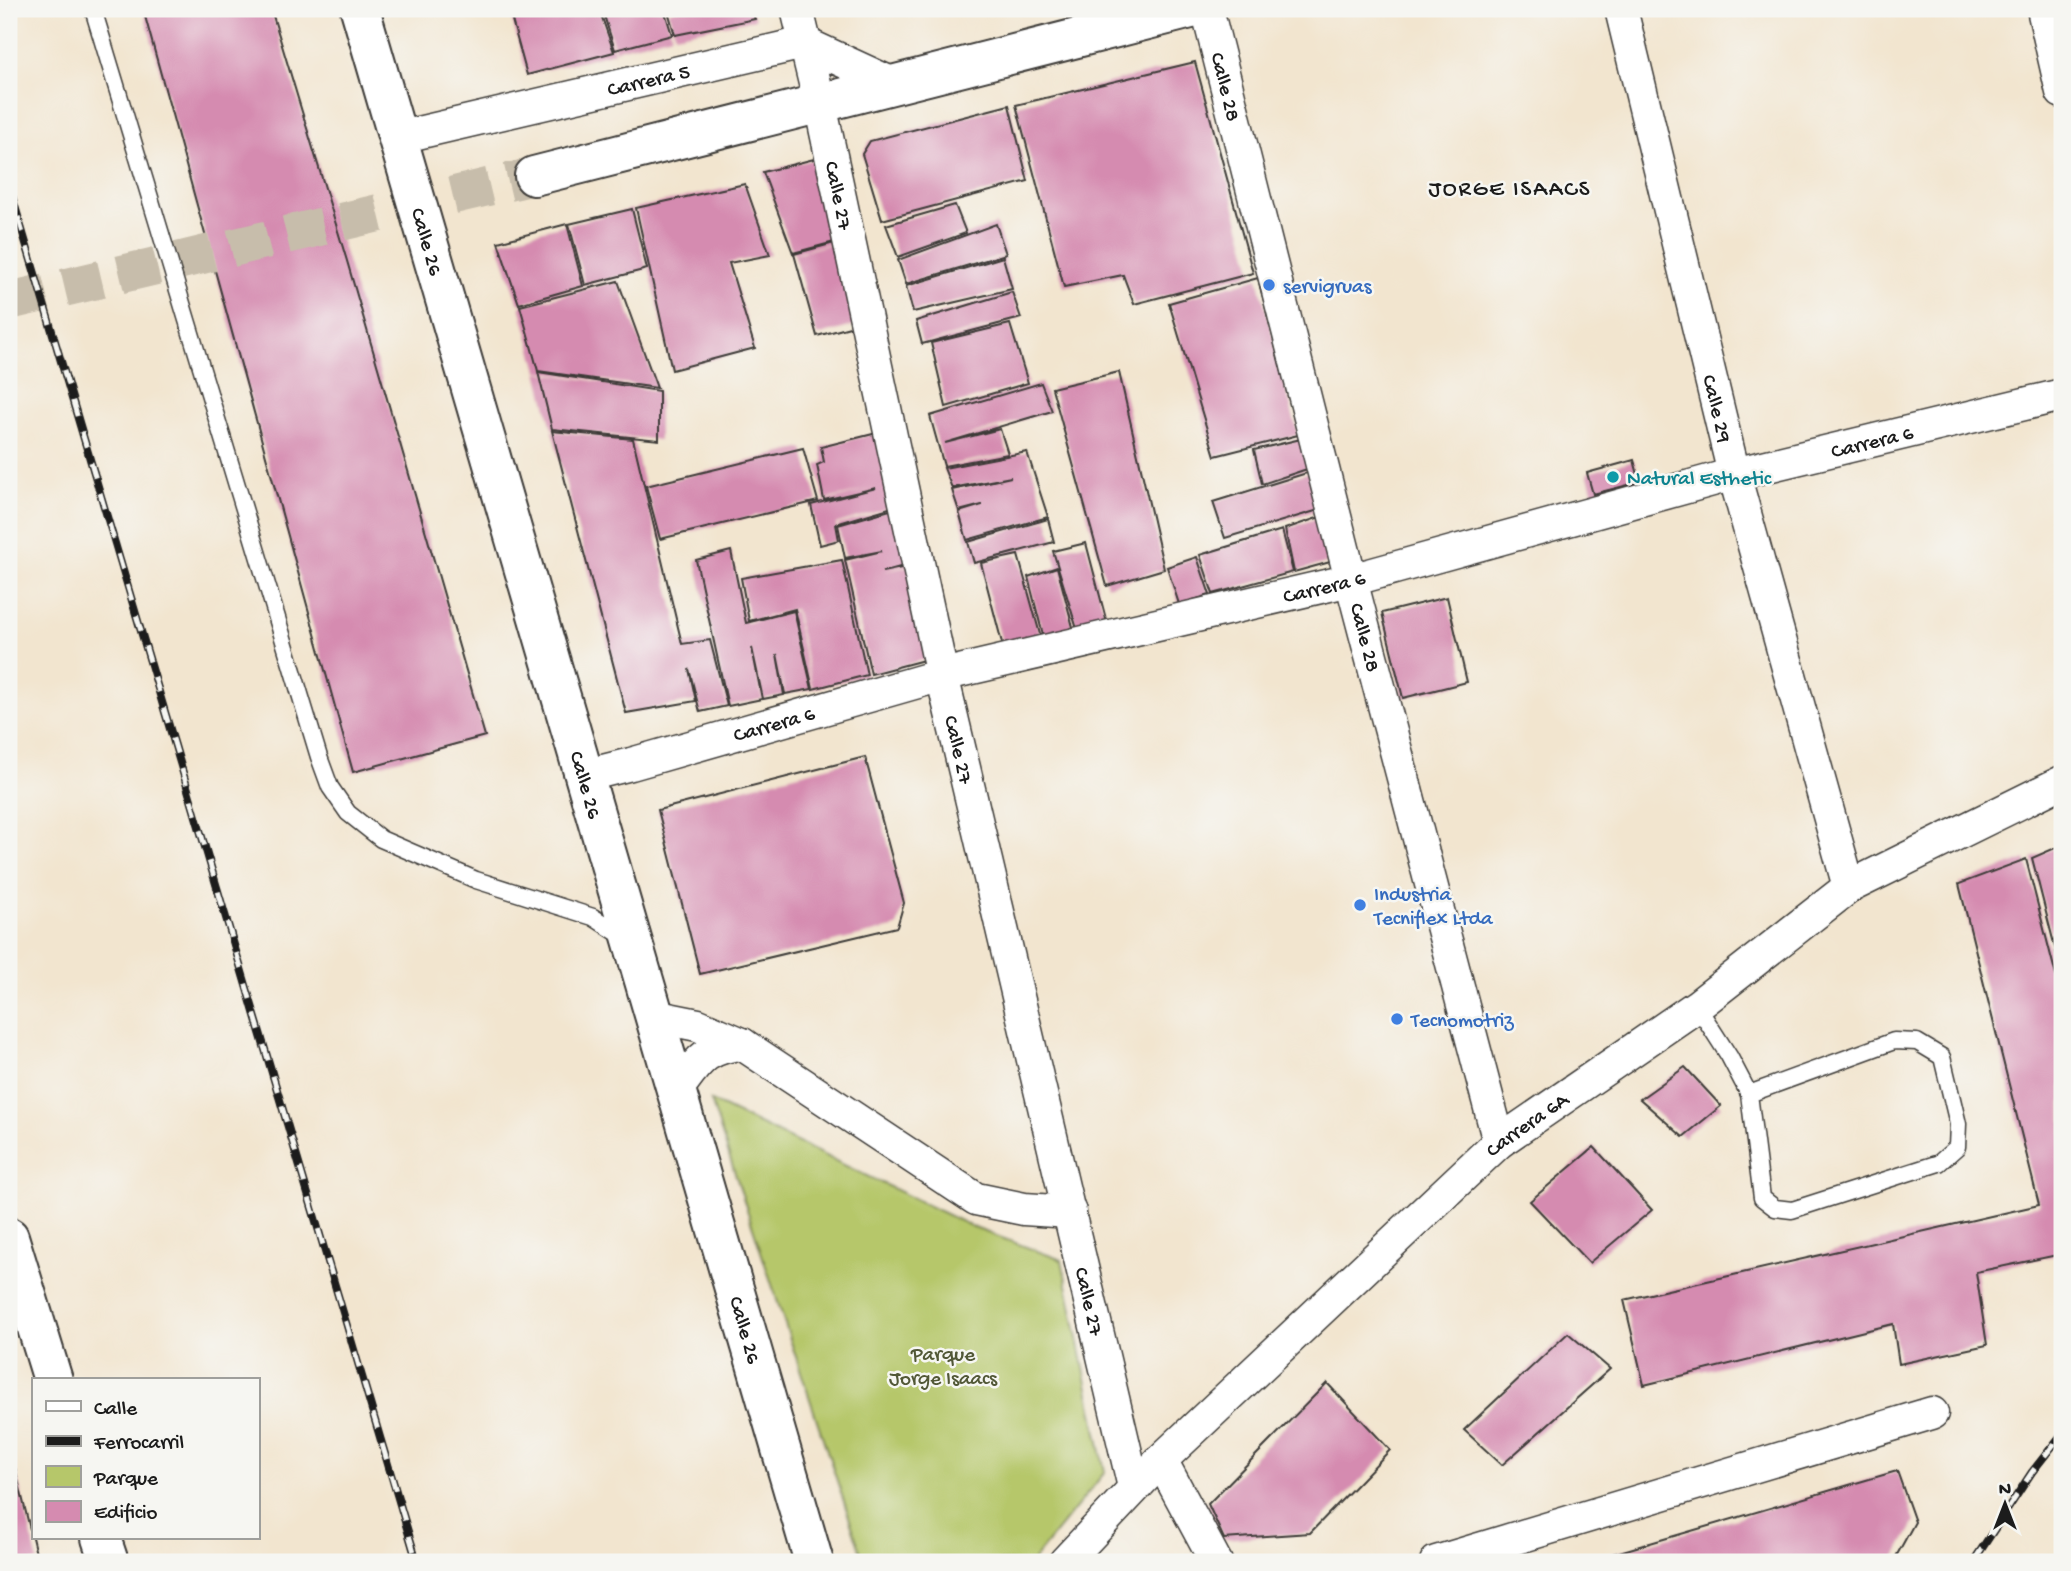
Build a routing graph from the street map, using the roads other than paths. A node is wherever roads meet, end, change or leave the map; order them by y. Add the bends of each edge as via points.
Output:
1 (93, 9) edge
2 (361, 9) edge
3 (797, 9) edge
4 (1191, 9) edge
5 (1207, 9) edge
6 (1621, 9) edge
7 (2043, 9) edge
8 (804, 43) junction
9 (895, 85) junction
10 (2062, 92) edge
11 (820, 104) junction
12 (396, 138) junction
13 (534, 176) tunnel mouth
14 (2062, 395) edge
15 (1734, 474) junction
16 (1351, 580) junction
17 (942, 675) junction
18 (583, 776) junction
19 (2062, 782) edge
20 (1849, 887) junction
21 (632, 942) junction
22 (1697, 1006) junction
23 (653, 1016) junction
24 (741, 1044) junction
25 (676, 1092) junction
26 (1749, 1094) junction
27 (1499, 1142) junction
28 (1070, 1212) junction
29 (9, 1237) edge
30 (52, 1378) edge
31 (1931, 1413) dead end
32 (1161, 1460) junction
33 (1134, 1487) junction
34 (102, 1540) edge
35 (109, 1562) edge
36 (814, 1562) edge
37 (1065, 1562) edge
38 (1216, 1562) edge
39 (1436, 1562) edge

1 - 21 lane via 330,787 348,813 381,839 475,880 593,917
2 - 12 main road, Calle 26
3 - 8 street, Calle 27
4 - 9 main road
5 - 16 street, Calle 28
6 - 15 street, Calle 29
7 - 10 street
8 - 9 street
8 - 11 street, Calle 27
8 - 12 street, Carrera 5
9 - 11 main road
11 - 13 main road
11 - 17 street, Calle 27
12 - 18 main road, Calle 26
14 - 15 street, Carrera 6
15 - 16 street, Carrera 6
15 - 20 street, Calle 29
16 - 17 street, Carrera 6
16 - 27 street, Calle 28
17 - 18 street, Carrera 6
17 - 28 street, Calle 27
18 - 21 main road, Calle 26
19 - 20 street, Carrera 6A
20 - 22 street, Carrera 6A
21 - 23 main road, Calle 26
22 - 26 lane
22 - 27 street, Carrera 6A
23 - 24 street via 698,1025
23 - 25 main road, Calle 26
24 - 25 street via 707,1052
24 - 28 street via 976,1199
25 - 36 main road, Calle 26
26 - 26 lane via 1894,1041 1917,1042 1942,1057 1958,1124 1957,1147 1939,1163 1792,1210 1775,1208 1762,1198
27 - 32 street, Carrera 6A
28 - 33 street, Calle 27
29 - 30 main road
31 - 39 street
32 - 33 street, Carrera 6A
32 - 38 street
33 - 37 street, Carrera 6A
34 - 35 main road

